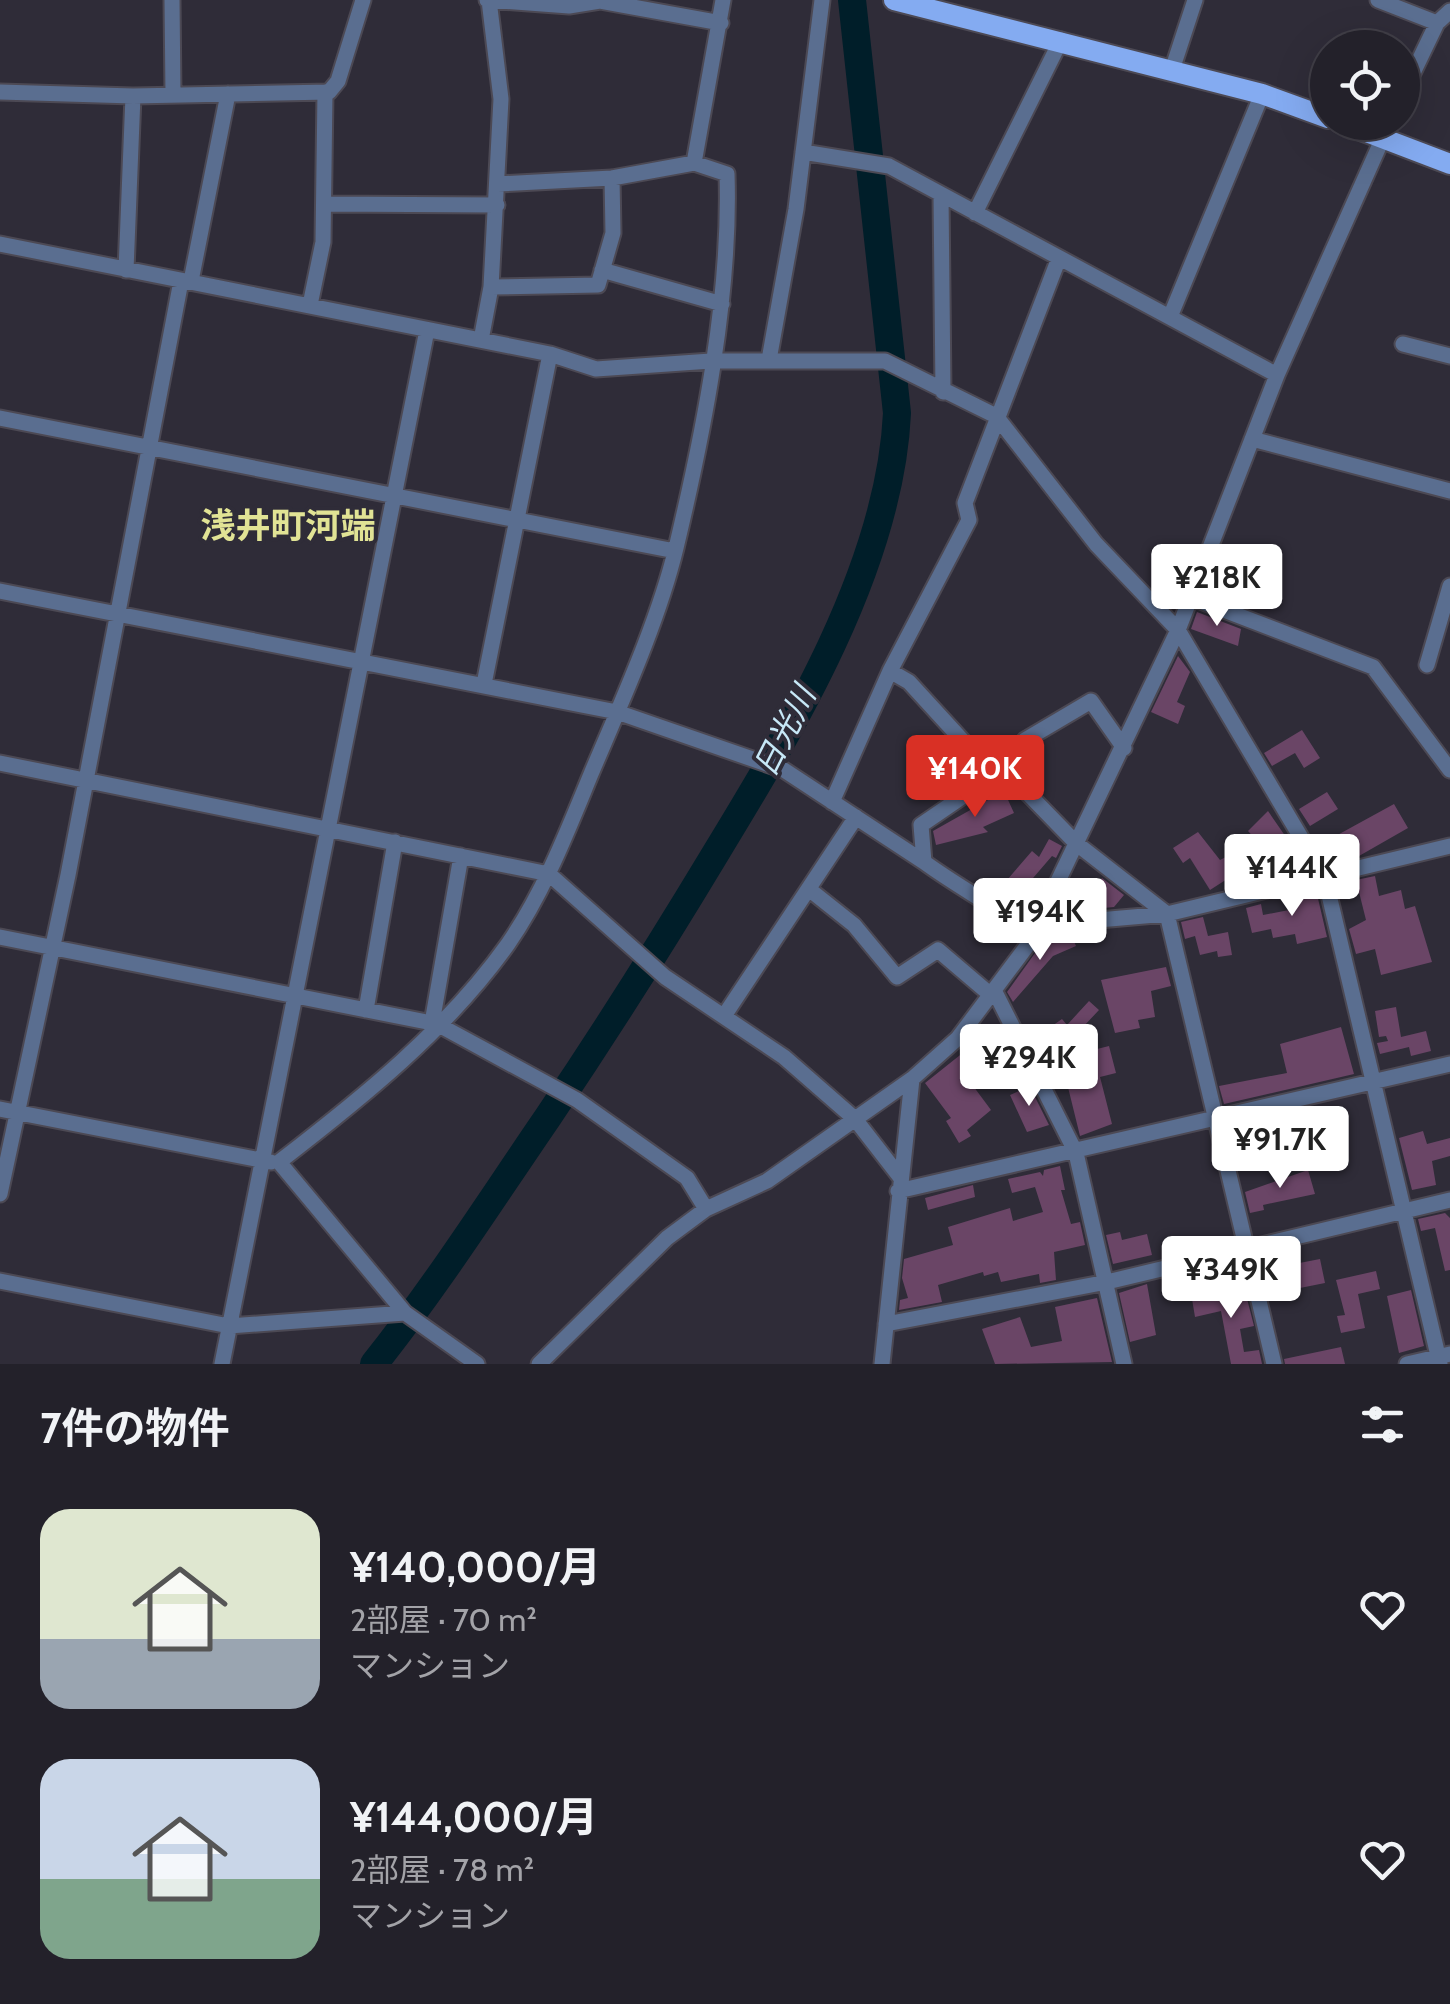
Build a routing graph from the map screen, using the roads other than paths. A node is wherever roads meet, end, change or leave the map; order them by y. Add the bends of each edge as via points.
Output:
1 (172, 0) edge
2 (363, 0) edge
3 (489, 0) edge
4 (723, 0) edge
5 (822, 0) edge
6 (894, 0) edge
7 (1196, 0) edge
8 (1378, 0) edge
9 (1444, 17) edge
10 (721, 22) junction
11 (1061, 40) junction
12 (1420, 62) edge
13 (1172, 70) junction
14 (0, 92) edge
15 (325, 92) junction
16 (173, 94) junction
17 (228, 94) junction
18 (1262, 94) junction
19 (133, 96) junction
20 (1310, 111) edge
21 (1382, 140) edge
22 (1405, 140) edge
23 (803, 152) junction
24 (694, 163) junction
25 (1450, 164) edge
26 (612, 178) junction
27 (498, 184) junction
28 (940, 194) junction
29 (324, 204) junction
30 (497, 205) junction
31 (976, 213) junction
32 (0, 244) edge
33 (1060, 258) junction
34 (126, 270) junction
35 (602, 270) junction
36 (186, 281) junction
37 (491, 287) junction
38 (722, 304) junction
39 (310, 305) junction
40 (1170, 316) junction
41 (426, 330) junction
42 (481, 340) junction
43 (1403, 344) dead end
44 (550, 354) junction
45 (1450, 356) edge
46 (769, 360) junction
47 (711, 361) junction
48 (1277, 375) junction
49 (943, 392) junction
50 (996, 416) junction
51 (0, 418) edge
52 (1252, 438) junction
53 (148, 447) junction
54 (1450, 491) edge
55 (394, 496) junction
56 (519, 520) junction
57 (676, 551) junction
58 (1450, 586) edge
59 (0, 591) edge
60 (1190, 597) junction
61 (115, 613) junction
62 (1445, 623) edge
63 (1178, 630) junction
64 (361, 662) junction
65 (1427, 665) dead end
66 (890, 671) junction
67 (484, 684) junction
68 (617, 712) junction
69 (1124, 748) junction
70 (0, 763) edge
71 (1450, 770) edge
72 (998, 771) junction
73 (83, 780) junction
74 (832, 802) junction
75 (856, 817) junction
76 (328, 828) junction
77 (395, 842) junction
78 (1077, 844) junction
79 (1450, 846) edge
80 (461, 856) junction
81 (924, 862) junction
82 (549, 874) junction
83 (1326, 878) junction
84 (810, 890) junction
85 (1168, 914) junction
86 (1031, 934) junction
87 (0, 937) edge
88 (52, 948) junction
89 (296, 992) junction
90 (994, 994) junction
91 (366, 1010) junction
92 (724, 1016) junction
93 (434, 1023) junction
94 (1450, 1064) edge
95 (912, 1078) junction
96 (1372, 1082) junction
97 (8, 1111) edge
98 (855, 1119) junction
99 (1217, 1120) junction
100 (1076, 1153) junction
101 (271, 1162) junction
102 (899, 1184) junction
103 (0, 1194) edge
104 (1450, 1200) edge
105 (706, 1210) junction
106 (1404, 1212) junction
107 (1246, 1248) junction
108 (0, 1281) edge
109 (1107, 1282) junction
110 (410, 1317) junction
111 (886, 1324) junction
112 (229, 1326) junction
113 (1443, 1358) edge
114 (222, 1364) edge
115 (477, 1364) edge
116 (539, 1364) edge
117 (882, 1364) edge
118 (1124, 1364) edge
119 (1274, 1364) edge
120 (1407, 1364) edge

1 - 16 street
2 - 15 street via 338,81
3 - 10 street via 569,6 600,1
3 - 27 street via 501,100
4 - 10 street
5 - 23 street
6 - 11 main road
7 - 13 street
8 - 9 street
9 - 12 street
10 - 24 street
11 - 13 main road
11 - 31 street
13 - 18 main road
14 - 19 street
15 - 17 street
15 - 29 street
16 - 17 street
16 - 19 street
17 - 36 street
18 - 20 main road
18 - 40 street
19 - 34 street
21 - 48 street
22 - 25 main road
23 - 28 street via 889,166
23 - 46 street
24 - 26 street
24 - 38 street via 727,174
26 - 27 street
26 - 35 street via 614,219
27 - 30 street
28 - 31 street
28 - 49 street
29 - 30 street
29 - 39 street
30 - 37 street
31 - 33 street
32 - 34 street
33 - 40 street
33 - 50 street
34 - 36 street
35 - 37 street via 598,285
35 - 38 street
36 - 39 street
36 - 53 street
37 - 42 street
38 - 47 street
39 - 41 street
40 - 48 street
41 - 42 street
41 - 55 street
42 - 44 street
43 - 45 street
44 - 47 street via 596,369
44 - 56 street
46 - 47 street
46 - 49 street via 884,361
47 - 57 street
48 - 52 street
49 - 50 street
50 - 63 street via 1096,544
50 - 66 street via 965,504 969,520
51 - 53 street
52 - 54 street
52 - 60 street
53 - 55 street
53 - 61 street
55 - 56 street
55 - 64 street
56 - 57 street
56 - 67 street
57 - 68 street
58 - 62 street
59 - 61 street
60 - 63 street
60 - 71 street via 1373,667
61 - 64 street
61 - 73 street
62 - 65 street
63 - 69 street
63 - 83 street
64 - 67 street
64 - 76 street
66 - 72 street
66 - 74 street
67 - 68 street
68 - 74 street via 784,770
68 - 82 street
69 - 72 street via 1091,702 1025,740
69 - 78 street
70 - 73 street
72 - 78 street
72 - 81 street via 921,825
73 - 76 street
73 - 88 street
74 - 75 street
75 - 81 street
75 - 84 street
76 - 77 street
76 - 89 street
77 - 80 street
77 - 91 street
78 - 85 street
78 - 86 street
79 - 83 street
80 - 82 street
80 - 93 street
81 - 86 street
82 - 92 street via 665,976
82 - 93 street via 507,944
83 - 85 street
83 - 96 street
84 - 90 street via 854,926 897,976 938,950
84 - 92 street
85 - 86 street via 1064,923
85 - 99 street
86 - 90 street
87 - 88 street
88 - 89 street
88 - 97 street
89 - 91 street
89 - 101 street
90 - 95 street
90 - 100 street
91 - 93 street
92 - 98 street
93 - 101 street via 383,1081
93 - 105 street via 577,1100 687,1178
94 - 96 street
95 - 98 street
95 - 102 street
96 - 99 street
96 - 106 street
97 - 101 street
97 - 103 street
98 - 102 street
98 - 105 street via 767,1181
99 - 100 street
99 - 107 street
100 - 102 street
100 - 109 street
101 - 110 street
101 - 112 street
102 - 111 street
104 - 106 street
105 - 116 street via 667,1238
106 - 107 street
106 - 113 street
107 - 109 street
107 - 119 street
108 - 112 street
109 - 111 street
109 - 118 street
110 - 112 street
110 - 115 street
111 - 117 street
112 - 114 street
113 - 120 street

